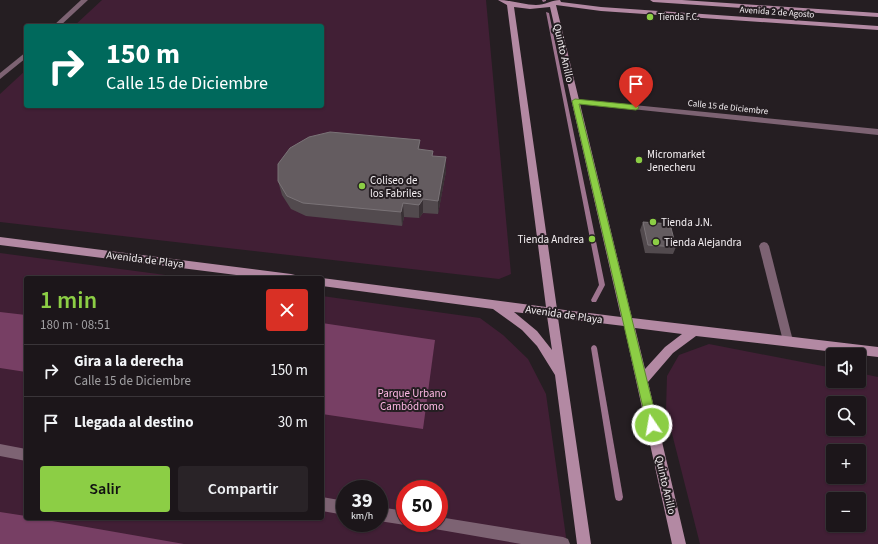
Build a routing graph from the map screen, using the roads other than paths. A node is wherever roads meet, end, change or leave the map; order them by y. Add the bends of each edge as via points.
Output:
1 (84, 0) edge
2 (501, 0) edge
3 (653, 0) edge
4 (556, 3) edge
5 (510, 4) junction
6 (878, 15) edge
7 (58, 24) edge
8 (878, 28) edge
9 (24, 56) edge
10 (0, 77) edge
11 (575, 101) junction
12 (878, 132) edge
13 (0, 240) edge
14 (764, 246) dead end
15 (275, 276) edge
16 (324, 282) edge
17 (487, 303) junction
18 (553, 312) junction
19 (627, 322) junction
20 (694, 331) junction
21 (788, 340) junction
22 (878, 352) edge
23 (562, 377) junction
24 (642, 380) junction
25 (0, 450) edge
26 (24, 454) edge
27 (324, 504) edge
28 (336, 506) edge
29 (448, 525) edge
30 (563, 544) edge
31 (584, 544) edge
32 (679, 544) edge

1 - 7 street
2 - 5 main road, Avenida 2 de Agosto
3 - 6 main road, Avenida 2 de Agosto
4 - 5 main road, Avenida 2 de Agosto via 538,8
4 - 8 main road, Avenida 2 de Agosto via 601,9
4 - 11 main road, Quinto Anillo
5 - 18 main road
9 - 10 street
11 - 12 street, Calle 15 de Diciembre
11 - 19 main road, Quinto Anillo
13 - 15 main road, Avenida de Playa
14 - 21 street
16 - 17 main road, Avenida de Playa
17 - 18 main road, Avenida de Playa
17 - 23 main road via 510,313 530,330 542,344
18 - 19 main road, Avenida de Playa
18 - 23 main road
19 - 20 main road, Avenida de Playa
19 - 24 main road, Quinto Anillo
20 - 21 main road, Avenida de Playa
20 - 24 main road via 669,350
21 - 22 main road, Avenida de Playa
23 - 31 main road
24 - 32 main road, Quinto Anillo
25 - 26 street
27 - 28 street
29 - 30 street

